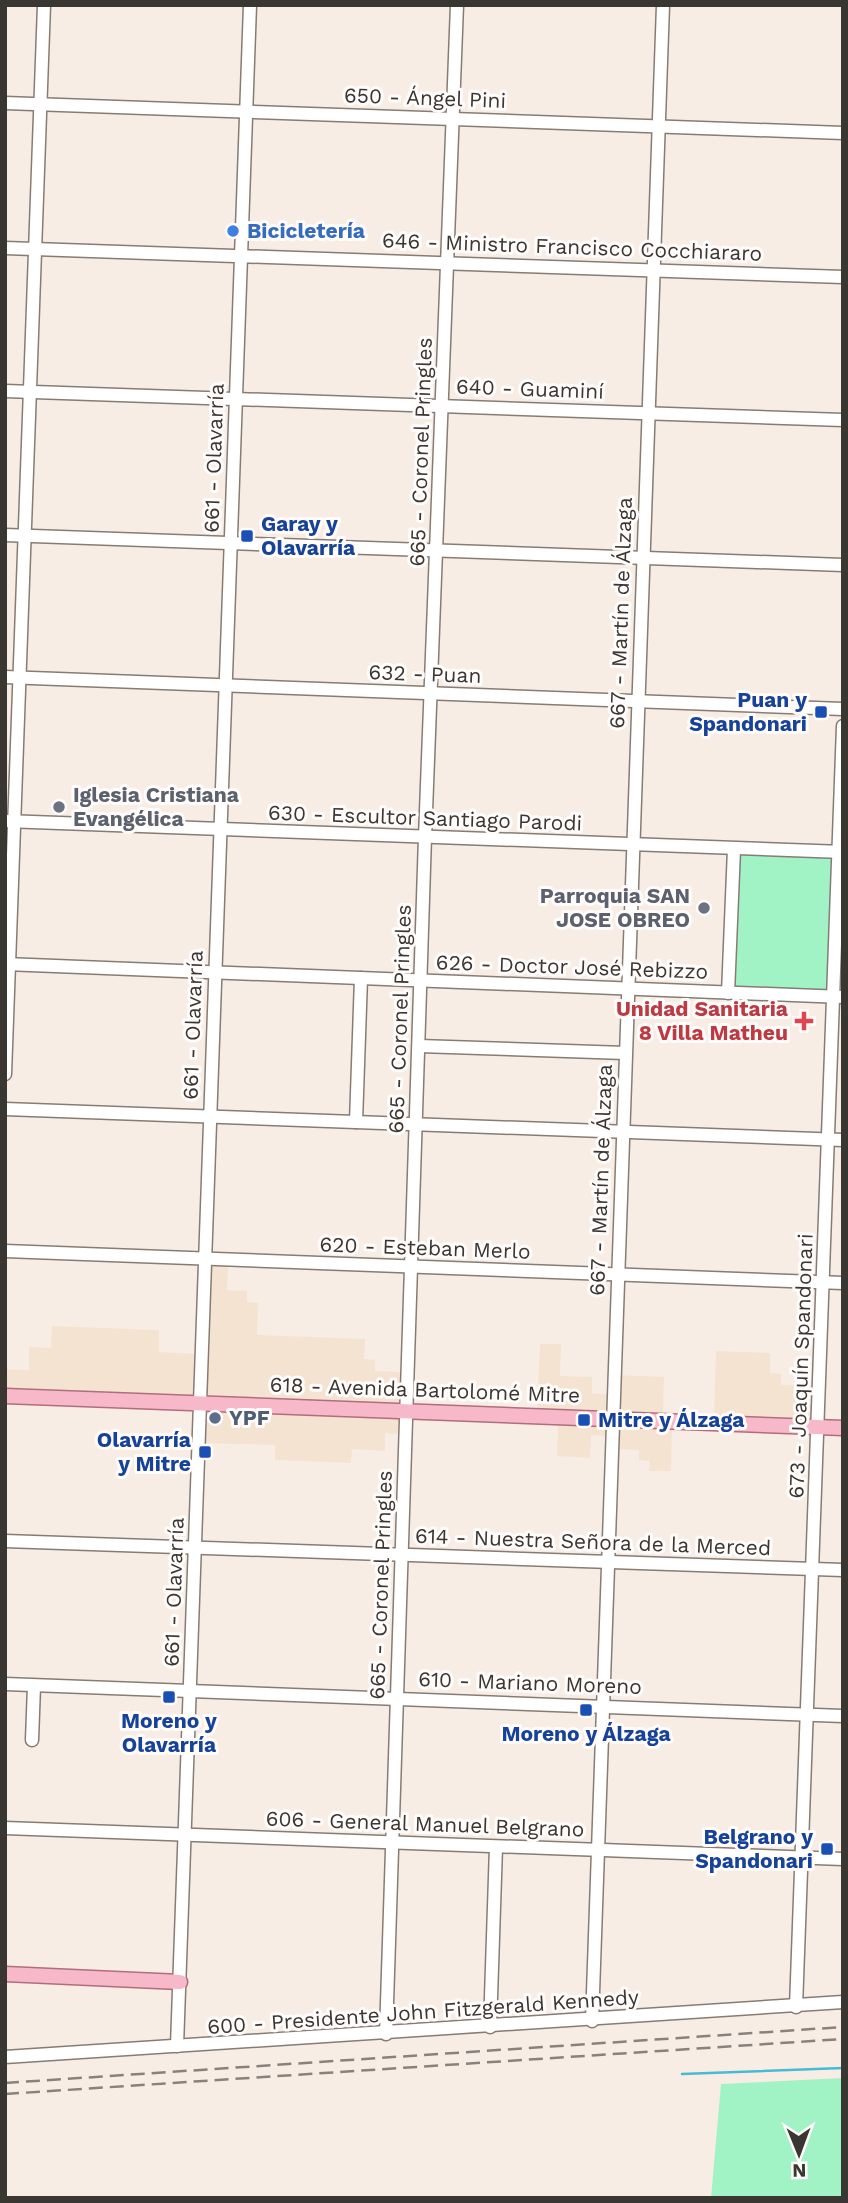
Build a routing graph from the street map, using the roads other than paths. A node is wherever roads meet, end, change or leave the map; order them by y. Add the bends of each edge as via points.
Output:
1 (44, 5) edge
2 (250, 5) edge
3 (457, 5) edge
4 (663, 5) edge
5 (5, 103) edge
6 (41, 104) junction
7 (247, 112) junction
8 (453, 118) junction
9 (658, 126) junction
10 (843, 133) edge
11 (5, 248) edge
12 (36, 248) junction
13 (241, 255) junction
14 (447, 261) junction
15 (653, 270) junction
16 (843, 277) edge
17 (5, 391) edge
18 (30, 392) junction
19 (236, 397) junction
20 (441, 405) junction
21 (648, 412) junction
22 (843, 420) edge
23 (5, 535) edge
24 (26, 536) junction
25 (229, 541) junction
26 (436, 549) junction
27 (642, 558) junction
28 (843, 565) edge
29 (5, 677) edge
30 (20, 678) junction
31 (224, 686) junction
32 (431, 694) junction
33 (638, 701) junction
34 (843, 709) edge
35 (843, 726) edge
36 (10, 822) edge
37 (220, 830) junction
38 (425, 837) junction
39 (632, 845) junction
40 (734, 849) junction
41 (841, 852) edge
42 (7, 964) edge
43 (214, 970) junction
44 (361, 978) junction
45 (420, 980) junction
46 (626, 988) junction
47 (728, 993) junction
48 (838, 997) edge
49 (419, 1045) junction
50 (625, 1053) junction
51 (5, 1074) edge
52 (5, 1109) edge
53 (209, 1117) junction
54 (356, 1122) junction
55 (416, 1125) junction
56 (622, 1132) junction
57 (829, 1140) junction
58 (843, 1140) edge
59 (5, 1251) edge
60 (204, 1258) junction
61 (412, 1266) junction
62 (617, 1274) junction
63 (823, 1283) junction
64 (843, 1283) edge
65 (5, 1396) edge
66 (199, 1402) junction
67 (406, 1410) junction
68 (612, 1417) junction
69 (817, 1427) junction
70 (843, 1428) edge
71 (5, 1541) edge
72 (194, 1547) junction
73 (402, 1555) junction
74 (607, 1563) junction
75 (812, 1569) junction
76 (843, 1570) edge
77 (5, 1684) edge
78 (34, 1686) junction
79 (190, 1691) junction
80 (397, 1697) junction
81 (602, 1705) junction
82 (808, 1714) junction
83 (843, 1716) edge
84 (32, 1740) dead end
85 (5, 1828) edge
86 (187, 1834) junction
87 (392, 1843) junction
88 (496, 1847) junction
89 (597, 1850) junction
90 (802, 1858) junction
91 (843, 1859) edge
92 (5, 1974) edge
93 (180, 1982) junction
94 (843, 2002) edge
95 (796, 2007) junction
96 (592, 2021) junction
97 (489, 2027) junction
98 (386, 2034) junction
99 (177, 2046) junction
100 (5, 2057) edge

1 - 6 street
2 - 7 street, 661 - Olavarría
3 - 8 street, 665 - Coronel Pringles
4 - 9 street, 667 - Martín de Álzaga
5 - 6 street, 650 - Ángel Pini
6 - 7 street, 650 - Ángel Pini
6 - 12 street
7 - 8 street, 650 - Ángel Pini
7 - 13 street, 661 - Olavarría
8 - 9 street, 650 - Ángel Pini
8 - 14 street, 665 - Coronel Pringles
9 - 10 street, 650 - Ángel Pini
9 - 15 street, 667 - Martín de Álzaga
11 - 12 street, 646 - Ministro Francisco Cocchiararo
12 - 13 street, 646 - Ministro Francisco Cocchiararo
12 - 18 street
13 - 14 street, 646 - Ministro Francisco Cocchiararo
13 - 19 street, 661 - Olavarría
14 - 15 street, 646 - Ministro Francisco Cocchiararo
14 - 20 street, 665 - Coronel Pringles
15 - 16 street, 646 - Ministro Francisco Cocchiararo
15 - 21 street, 667 - Martín de Álzaga
17 - 18 street, 640 - Guaminí
18 - 19 street, 640 - Guaminí
18 - 24 street
19 - 20 street, 640 - Guaminí
19 - 25 street, 661 - Olavarría
20 - 21 street, 640 - Guaminí
20 - 26 street, 665 - Coronel Pringles
21 - 22 street, 640 - Guaminí
21 - 27 street, 667 - Martín de Álzaga
23 - 24 street
24 - 25 street
24 - 30 street
25 - 26 street
25 - 31 street, 661 - Olavarría
26 - 27 street
26 - 32 street, 665 - Coronel Pringles
27 - 28 street
27 - 33 street, 667 - Martín de Álzaga
29 - 30 street, 632 - Puan
30 - 31 street, 632 - Puan
30 - 36 street
31 - 32 street, 632 - Puan
31 - 37 street, 661 - Olavarría
32 - 33 street, 632 - Puan
32 - 38 street, 665 - Coronel Pringles
33 - 34 street, 632 - Puan
33 - 39 street, 667 - Martín de Álzaga
35 - 41 street, 673 - Joaquín Spandonari
36 - 37 street, 630 - Escultor Santiago Parodi
36 - 42 street
37 - 38 street, 630 - Escultor Santiago Parodi
37 - 43 street, 661 - Olavarría
38 - 39 street, 630 - Escultor Santiago Parodi
38 - 45 street, 665 - Coronel Pringles
39 - 40 street, 630 - Escultor Santiago Parodi
39 - 46 street, 667 - Martín de Álzaga
40 - 41 street, 630 - Escultor Santiago Parodi
40 - 47 street
41 - 48 street, 673 - Joaquín Spandonari
42 - 43 street, 626 - Doctor José Rebizzo
42 - 51 street
43 - 44 street, 626 - Doctor José Rebizzo
43 - 53 street, 661 - Olavarría
44 - 45 street, 626 - Doctor José Rebizzo
44 - 54 street
45 - 46 street, 626 - Doctor José Rebizzo
45 - 49 street, 665 - Coronel Pringles
46 - 47 street, 626 - Doctor José Rebizzo
46 - 50 street, 667 - Martín de Álzaga
47 - 48 street, 626 - Doctor José Rebizzo
48 - 57 street, 673 - Joaquín Spandonari
49 - 50 street
49 - 55 street, 665 - Coronel Pringles
50 - 56 street, 667 - Martín de Álzaga
52 - 53 street
53 - 54 street
53 - 60 street, 661 - Olavarría
54 - 55 street
55 - 56 street
55 - 61 street, 665 - Coronel Pringles
56 - 57 street
56 - 62 street, 667 - Martín de Álzaga
57 - 58 street
57 - 63 street, 673 - Joaquín Spandonari
59 - 60 street, 620 - Esteban Merlo
60 - 61 street, 620 - Esteban Merlo
60 - 66 street, 661 - Olavarría
61 - 62 street, 620 - Esteban Merlo
61 - 67 street, 665 - Coronel Pringles
62 - 63 street, 620 - Esteban Merlo
62 - 68 street, 667 - Martín de Álzaga
63 - 64 street, 620 - Esteban Merlo
63 - 69 street, 673 - Joaquín Spandonari
65 - 66 main road, 618 - Avenida Bartolomé Mitre
66 - 67 main road, 618 - Avenida Bartolomé Mitre
66 - 72 street, 661 - Olavarría
67 - 68 main road, 618 - Avenida Bartolomé Mitre
67 - 73 street, 665 - Coronel Pringles
68 - 69 main road, 618 - Avenida Bartolomé Mitre
68 - 74 street, 667 - Martín de Álzaga
69 - 70 main road, 618 - Avenida Bartolomé Mitre
69 - 75 street, 673 - Joaquín Spandonari
71 - 72 street, 614 - Nuestra Señora de la Merced
72 - 73 street, 614 - Nuestra Señora de la Merced
72 - 79 street, 661 - Olavarría
73 - 74 street, 614 - Nuestra Señora de la Merced
73 - 80 street, 665 - Coronel Pringles
74 - 75 street, 614 - Nuestra Señora de la Merced
74 - 81 street, 667 - Martín de Álzaga
75 - 76 street, 614 - Nuestra Señora de la Merced
75 - 82 street, 673 - Joaquín Spandonari
77 - 78 street, 610 - Mariano Moreno
78 - 79 street, 610 - Mariano Moreno
78 - 84 street
79 - 80 street, 610 - Mariano Moreno
79 - 86 street, 661 - Olavarría
80 - 81 street, 610 - Mariano Moreno
80 - 87 street, 665 - Coronel Pringles
81 - 82 street, 610 - Mariano Moreno
81 - 89 street, 667 - Martín de Álzaga
82 - 83 street, 610 - Mariano Moreno
82 - 90 street, 673 - Joaquín Spandonari
85 - 86 street, 606 - General Manuel Belgrano
86 - 87 street, 606 - General Manuel Belgrano
86 - 93 street, 661 - Olavarría
87 - 88 street, 606 - General Manuel Belgrano
87 - 98 street, 665 - Coronel Pringles
88 - 89 street, 606 - General Manuel Belgrano
88 - 97 street
89 - 90 street, 606 - General Manuel Belgrano
89 - 96 street, 667 - Martín de Álzaga
90 - 91 street, 606 - General Manuel Belgrano
90 - 95 street, 673 - Joaquín Spandonari
92 - 93 main road
93 - 99 street, 661 - Olavarría
94 - 95 street, 600 - Presidente John Fitzgerald Kennedy
95 - 96 street, 600 - Presidente John Fitzgerald Kennedy
96 - 97 street, 600 - Presidente John Fitzgerald Kennedy
97 - 98 street, 600 - Presidente John Fitzgerald Kennedy
98 - 99 street, 600 - Presidente John Fitzgerald Kennedy
99 - 100 street, 600 - Presidente John Fitzgerald Kennedy

